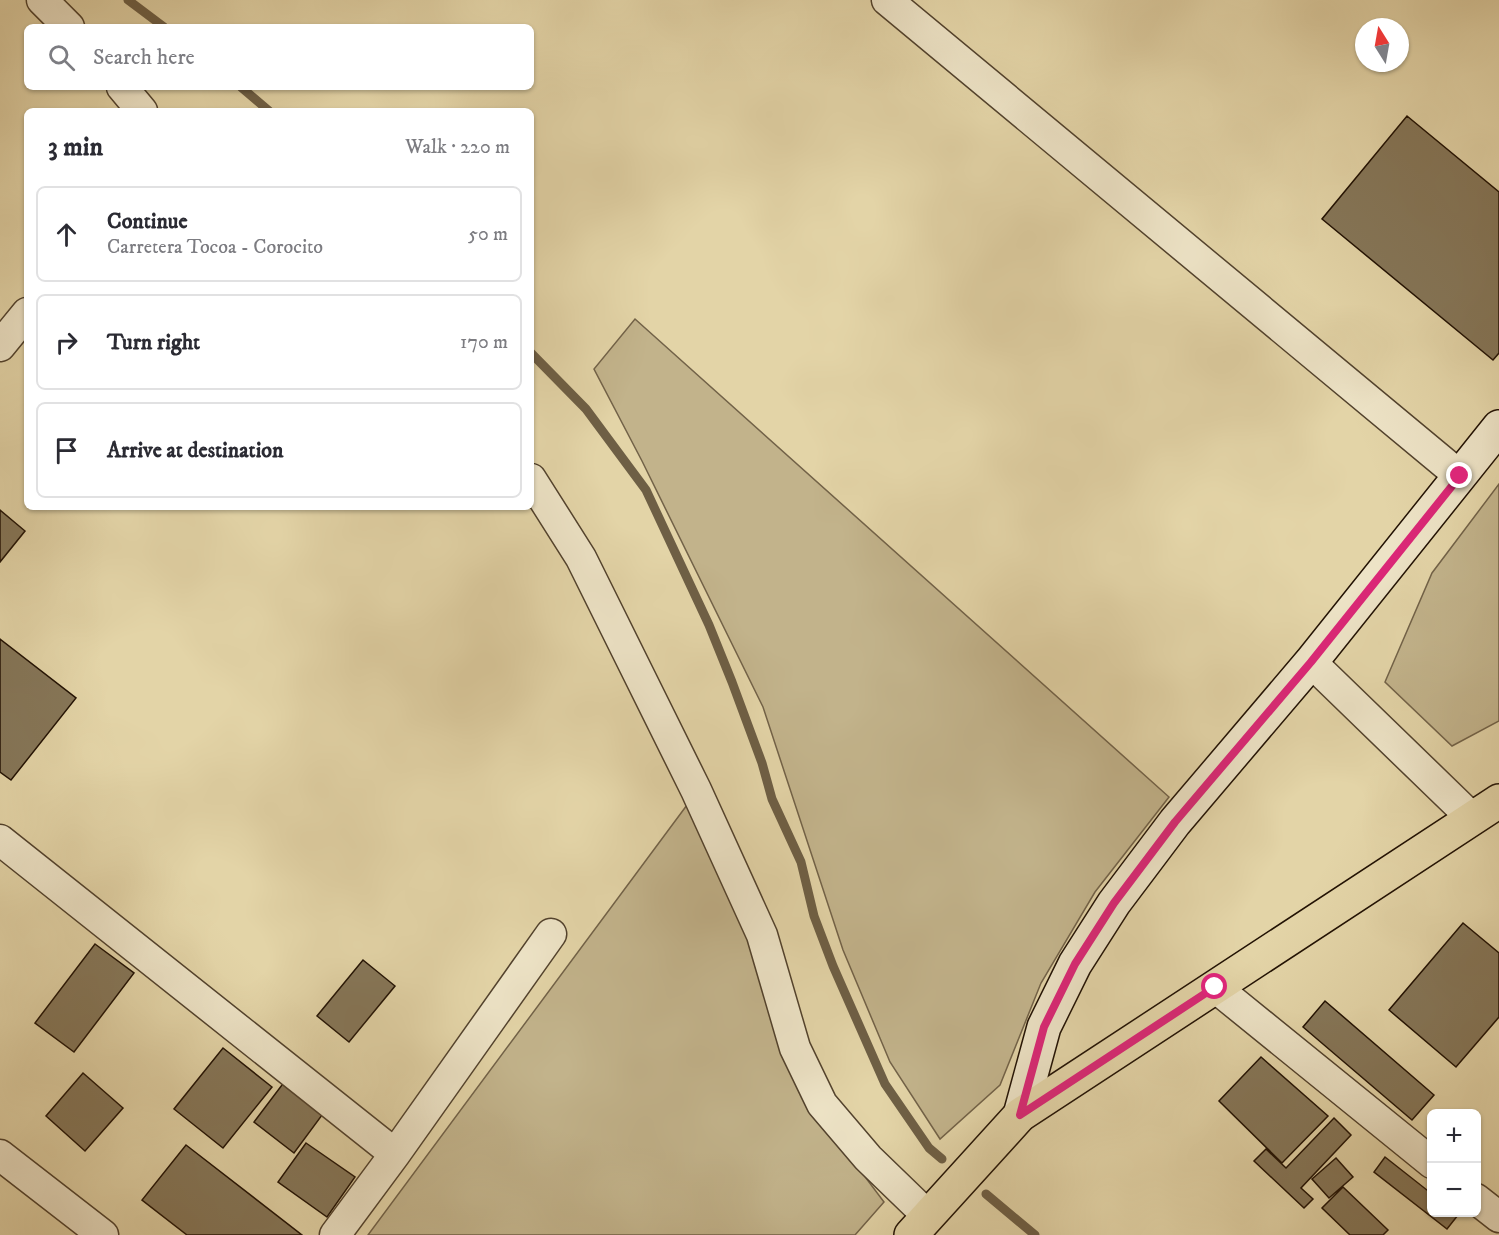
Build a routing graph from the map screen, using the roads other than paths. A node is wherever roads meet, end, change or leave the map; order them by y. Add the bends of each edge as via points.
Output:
1 (42, 0) edge
2 (887, 0) edge
3 (66, 24) edge
4 (124, 90) edge
5 (140, 108) edge
6 (24, 317) edge
7 (0, 346) edge
8 (1499, 427) edge
9 (1460, 476) junction
10 (534, 484) edge
11 (1311, 662) junction
12 (1499, 801) edge
13 (1472, 818) junction
14 (0, 840) edge
15 (550, 934) dead end
16 (1215, 987) junction
17 (1020, 1115) junction
18 (395, 1154) junction
19 (0, 1155) edge
20 (1427, 1159) edge
21 (1481, 1203) edge
22 (1499, 1217) edge
23 (920, 1226) edge
24 (103, 1235) edge
25 (335, 1235) edge

1 - 3 street
2 - 9 street
4 - 5 street
6 - 7 street
8 - 9 street
9 - 11 street
10 - 23 street via 581,558 696,790 762,935 795,1048 822,1104
11 - 13 street
11 - 17 street via 1175,822 1114,903 1080,956 1044,1027
12 - 13 main road
13 - 16 main road
14 - 18 street
15 - 18 street
16 - 17 main road
16 - 20 street
17 - 23 main road
18 - 25 street
19 - 24 street
21 - 22 street

